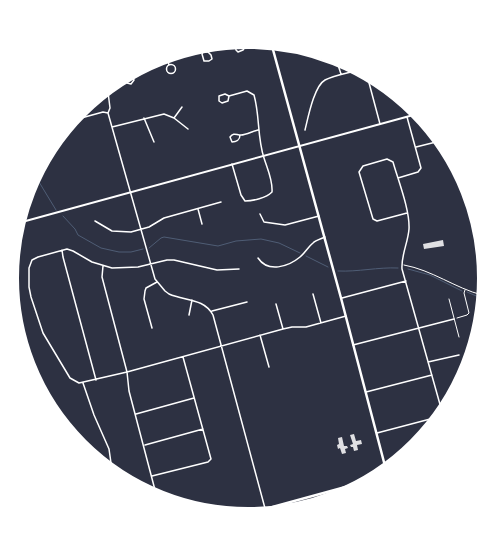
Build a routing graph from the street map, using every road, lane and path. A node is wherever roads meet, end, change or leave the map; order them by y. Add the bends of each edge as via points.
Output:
1 (245, 48) edge
2 (236, 49) edge
3 (273, 50) edge
4 (208, 52) edge
5 (202, 53) edge
6 (169, 65) joint
7 (339, 67) edge
8 (350, 72) edge
9 (341, 74) junction
10 (133, 79) edge
11 (127, 82) edge
12 (369, 83) edge
13 (108, 96) edge
14 (229, 96) junction
15 (182, 107) dead end
16 (108, 113) junction
17 (411, 116) edge
18 (84, 117) edge
19 (407, 117) junction
20 (144, 118) junction
21 (174, 118) junction
22 (380, 124) junction
23 (112, 127) junction
24 (188, 129) dead end
25 (258, 130) junction
26 (305, 130) dead end
27 (240, 135) junction
28 (154, 142) dead end
29 (433, 143) edge
30 (300, 146) junction
31 (416, 147) junction
32 (263, 156) junction
33 (232, 164) junction
34 (398, 178) junction
35 (131, 192) junction
36 (221, 202) dead end
37 (198, 209) junction
38 (260, 214) dead end
39 (407, 214) junction
40 (319, 216) junction
41 (25, 221) edge
42 (95, 222) dead end
43 (202, 224) dead end
44 (141, 229) junction
45 (325, 237) junction
46 (62, 250) junction
47 (258, 258) dead end
48 (151, 264) junction
49 (402, 265) junction
50 (103, 266) junction
51 (239, 269) dead end
52 (406, 281) junction
53 (157, 282) junction
54 (465, 290) junction
55 (313, 294) dead end
56 (478, 294) edge
57 (341, 298) junction
58 (449, 299) dead end
59 (192, 300) junction
60 (247, 302) dead end
61 (276, 304) dead end
62 (211, 312) junction
63 (189, 316) dead end
64 (346, 316) junction
65 (454, 318) junction
66 (321, 323) junction
67 (152, 328) dead end
68 (419, 328) junction
69 (283, 329) junction
70 (260, 335) junction
71 (459, 337) dead end
72 (221, 345) junction
73 (353, 345) junction
74 (459, 355) dead end
75 (183, 357) junction
76 (428, 362) junction
77 (269, 367) dead end
78 (127, 372) junction
79 (432, 375) junction
80 (96, 380) junction
81 (82, 383) junction
82 (365, 393) junction
83 (194, 398) junction
84 (440, 404) edge
85 (135, 414) junction
86 (430, 419) edge
87 (203, 429) junction
88 (376, 433) junction
89 (144, 445) junction
90 (111, 463) dead end
91 (385, 463) edge
92 (152, 476) junction
93 (347, 486) edge
94 (156, 489) edge
95 (276, 507) edge
96 (265, 508) edge

1 - 2 street via 238,52
3 - 30 main road
4 - 5 street via 212,59 209,61 204,61
6 - 6 street via 167,70 173,73 175,68 172,64
7 - 9 street
8 - 9 street
9 - 26 street via 325,80 318,87
10 - 11 street via 131,84
12 - 22 street
13 - 16 street
14 - 14 street via 220,95 218,98 222,103 228,101
14 - 25 street via 247,91 252,93 257,106
15 - 21 street
16 - 18 street
16 - 23 street
17 - 19 street
19 - 22 street
19 - 31 street
20 - 21 street via 159,114
20 - 23 street
20 - 28 street
21 - 24 street
22 - 30 street
23 - 35 street
25 - 27 street
25 - 32 street
27 - 27 street via 232,134 231,141 238,140
29 - 31 street
30 - 32 street
30 - 40 main road
31 - 34 street via 420,171
32 - 33 street
32 - 33 street via 272,192 250,201 241,195
33 - 35 street
34 - 39 street
34 - 39 street via 393,162 389,159 360,169 373,219 377,221
35 - 41 street
35 - 44 street
36 - 37 street
37 - 43 street
37 - 44 street via 164,218
38 - 40 street via 264,222 282,225
39 - 49 street via 409,232
40 - 45 main road
42 - 44 street via 118,232
44 - 48 street
45 - 47 street via 315,241 301,256 287,264 270,267
45 - 57 main road
46 - 50 street via 70,249
46 - 80 street
46 - 81 street via 32,260 29,268 29,287 44,336 70,378
48 - 50 street via 129,268
48 - 51 street via 174,260 216,270
48 - 53 street
49 - 52 street
49 - 54 path via 429,272
50 - 78 street via 102,277
52 - 57 street
52 - 68 street
53 - 59 street via 169,294
53 - 67 street via 146,288 144,295
54 - 56 path
54 - 65 path via 468,314
55 - 66 street
57 - 64 main road
58 - 65 lane
59 - 62 street via 204,304
59 - 63 street
60 - 62 street
61 - 69 street
62 - 72 street
64 - 66 street
64 - 73 main road
65 - 68 street
65 - 71 lane
66 - 69 street
68 - 73 street
68 - 76 street
69 - 70 street
70 - 72 street
70 - 77 street
72 - 75 street
72 - 96 street
73 - 82 main road
74 - 76 street
75 - 78 street
75 - 83 street
76 - 79 street
78 - 80 street
78 - 85 street
79 - 82 street
79 - 84 street
80 - 81 street
81 - 90 street via 109,449
82 - 88 main road
83 - 85 street
83 - 87 street
85 - 89 street
86 - 88 street
87 - 89 street
87 - 92 street via 211,459 208,462
88 - 91 main road
89 - 92 street
92 - 94 street
93 - 95 main road

